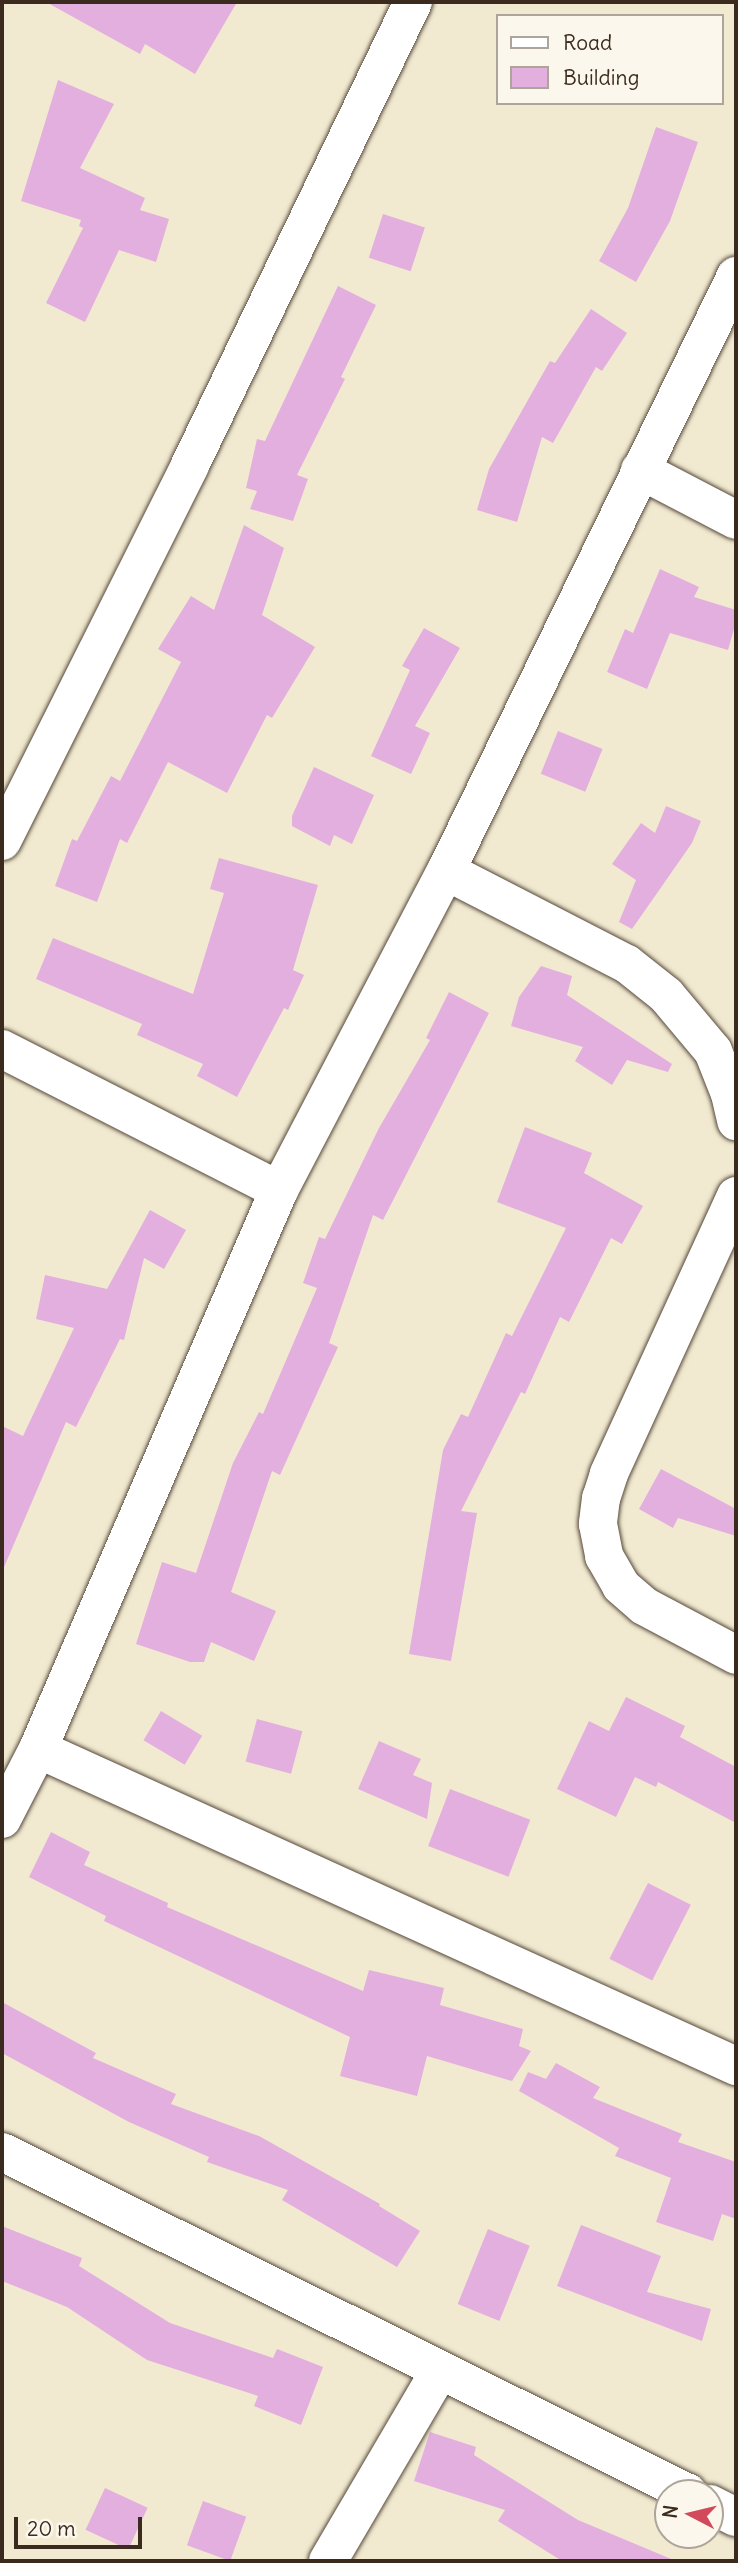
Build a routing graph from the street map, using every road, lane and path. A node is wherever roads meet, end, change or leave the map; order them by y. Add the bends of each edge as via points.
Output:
1 (413, 2) edge
2 (736, 276) edge
3 (640, 470) junction
4 (736, 520) edge
5 (2, 841) edge
6 (446, 871) junction
7 (2, 1049) edge
8 (736, 1121) edge
9 (279, 1190) junction
10 (736, 1196) edge
11 (736, 1655) edge
12 (38, 1749) junction
13 (2, 1819) edge
14 (733, 2056) edge
15 (2, 2152) edge
16 (440, 2370) junction
17 (660, 2479) edge
18 (328, 2561) edge

1 - 5 street via 196,453
2 - 3 street
3 - 4 street
3 - 6 street
6 - 8 street via 627,964 666,995 713,1051
6 - 9 street
7 - 9 street
9 - 12 street
10 - 11 street via 609,1474 598,1524 604,1556 621,1586 644,1606
12 - 13 street
12 - 14 street
15 - 16 street
16 - 17 street
16 - 18 street

